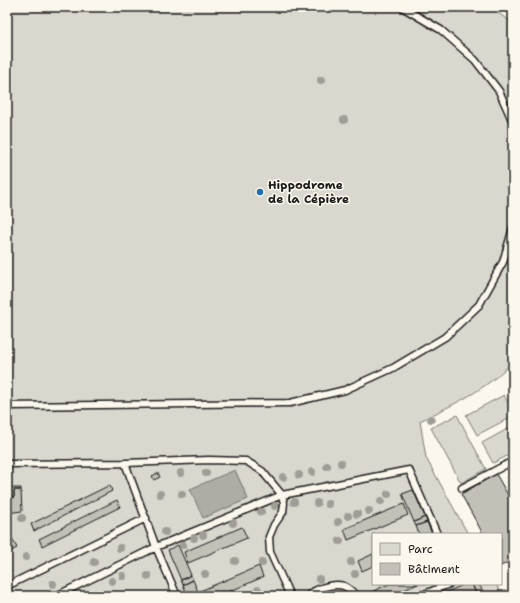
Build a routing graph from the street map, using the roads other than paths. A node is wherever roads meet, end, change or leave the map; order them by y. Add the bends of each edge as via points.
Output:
1 (402, 7) edge
2 (513, 122) edge
3 (513, 228) edge
4 (7, 406) edge
5 (513, 460) edge
6 (126, 463) junction
7 (7, 464) edge
8 (462, 488) dead end
9 (282, 495) junction
10 (146, 518) junction
11 (437, 533) edge
12 (156, 547) junction
13 (447, 585) edge
14 (7, 586) edge
15 (56, 596) edge
16 (177, 596) edge
17 (290, 596) edge
18 (308, 596) edge
19 (357, 596) edge
20 (420, 596) edge

1 - 2 lane via 441,30 475,60 499,91
3 - 4 lane via 503,262 480,305 445,337 393,368 345,390 290,403
5 - 8 lane
6 - 7 lane
6 - 9 lane via 246,461 262,471
6 - 10 lane
9 - 11 lane via 409,470
9 - 12 lane
9 - 17 lane via 283,512 269,537 270,552
10 - 12 lane
10 - 14 lane
12 - 15 lane
12 - 16 lane
13 - 20 lane
18 - 19 lane via 321,588 334,585 345,586

